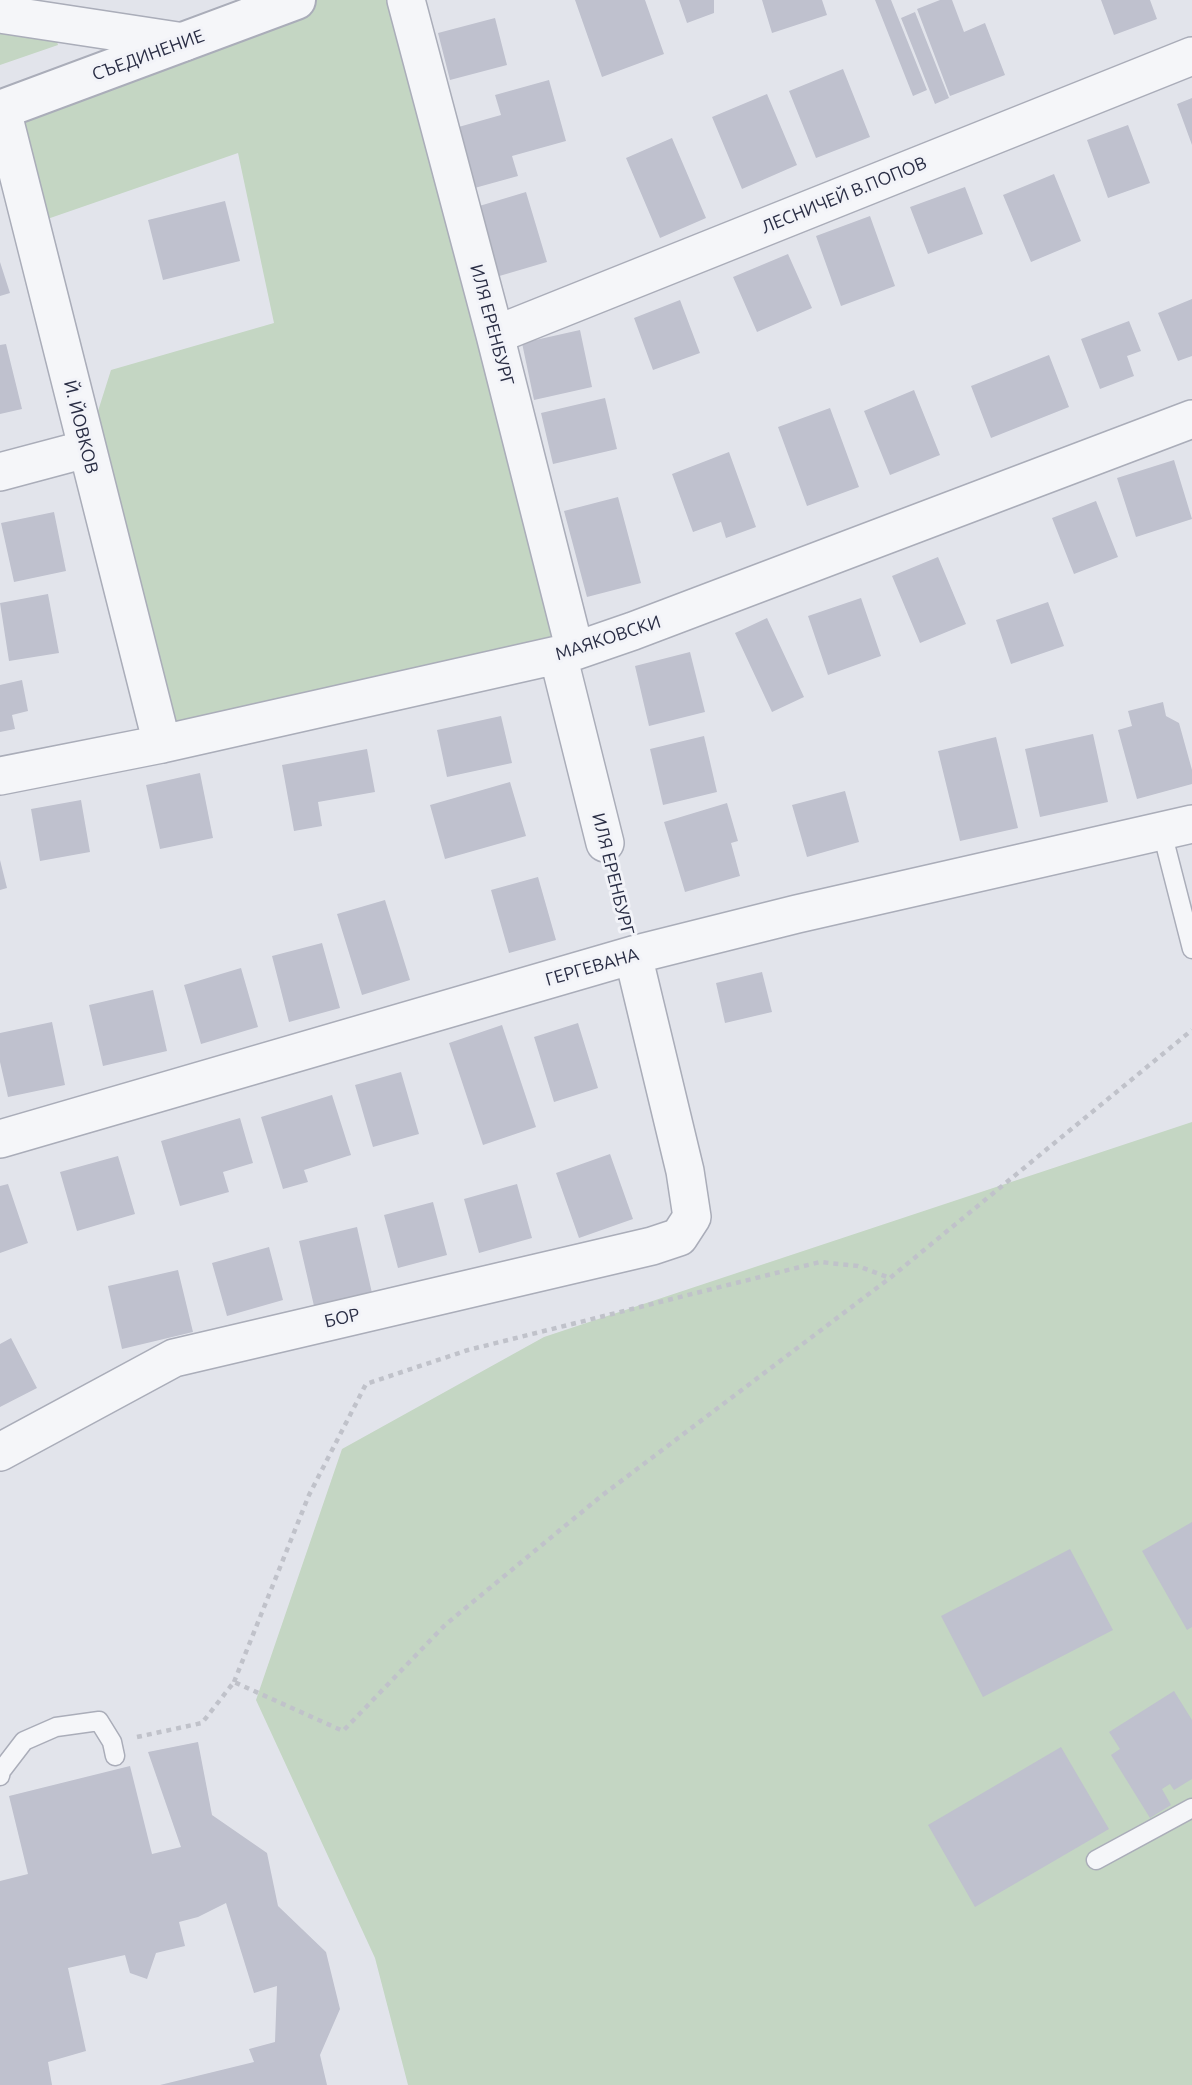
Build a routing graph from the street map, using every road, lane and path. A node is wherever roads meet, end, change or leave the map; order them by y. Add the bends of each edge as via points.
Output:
1 (296, 0) edge
2 (405, 0) edge
3 (0, 14) edge
4 (184, 41) junction
5 (1192, 56) edge
6 (1, 110) edge
7 (495, 335) junction
8 (1192, 419) edge
9 (86, 449) junction
10 (0, 472) edge
11 (567, 653) junction
12 (162, 744) junction
13 (0, 776) edge
14 (1177, 828) edge
15 (605, 843) joint
16 (1192, 949) edge
17 (633, 955) junction
18 (1192, 1030) edge
19 (0, 1139) edge
20 (692, 1217) joint
21 (891, 1278) junction
22 (0, 1452) edge
23 (234, 1682) junction
24 (114, 1749) joint
25 (0, 1776) edge
26 (1192, 1808) edge
27 (1096, 1860) dead end

1 - 4 street, СЪЕДИНЕНИЕ
2 - 7 street, ИЛЯ ЕРЕНБУРГ
3 - 4 street
4 - 6 street, СЪЕДИНЕНИЕ
5 - 7 street, ЛЕСНИЧЕЙ В.ПОПОВ
6 - 9 street, Й. ЙОВКОВ
7 - 11 street, ИЛЯ ЕРЕНБУРГ
8 - 11 street, МАЯКОВСКИ
9 - 10 street
9 - 12 street, Й. ЙОВКОВ
11 - 12 street, МАЯКОВСКИ
11 - 15 street, ИЛЯ ЕРЕНБУРГ
12 - 13 street, МАЯКОВСКИ
14 - 16 lane
14 - 17 street, ГЕРГЕВАНА
15 - 17 path, ИЛЯ ЕРЕНБУРГ
17 - 19 street, ГЕРГЕВАНА
17 - 20 street, ИЛЯ ЕРЕНБУРГ
18 - 21 path
20 - 22 street, БОР via 679,1237 652,1245 174,1358
21 - 23 path via 600,1497 445,1625 344,1731
21 - 23 path via 858,1266 820,1262 468,1350 366,1384 309,1495
23 - 24 path via 202,1723
24 - 25 lane via 99,1721 56,1727 24,1741
26 - 27 lane

